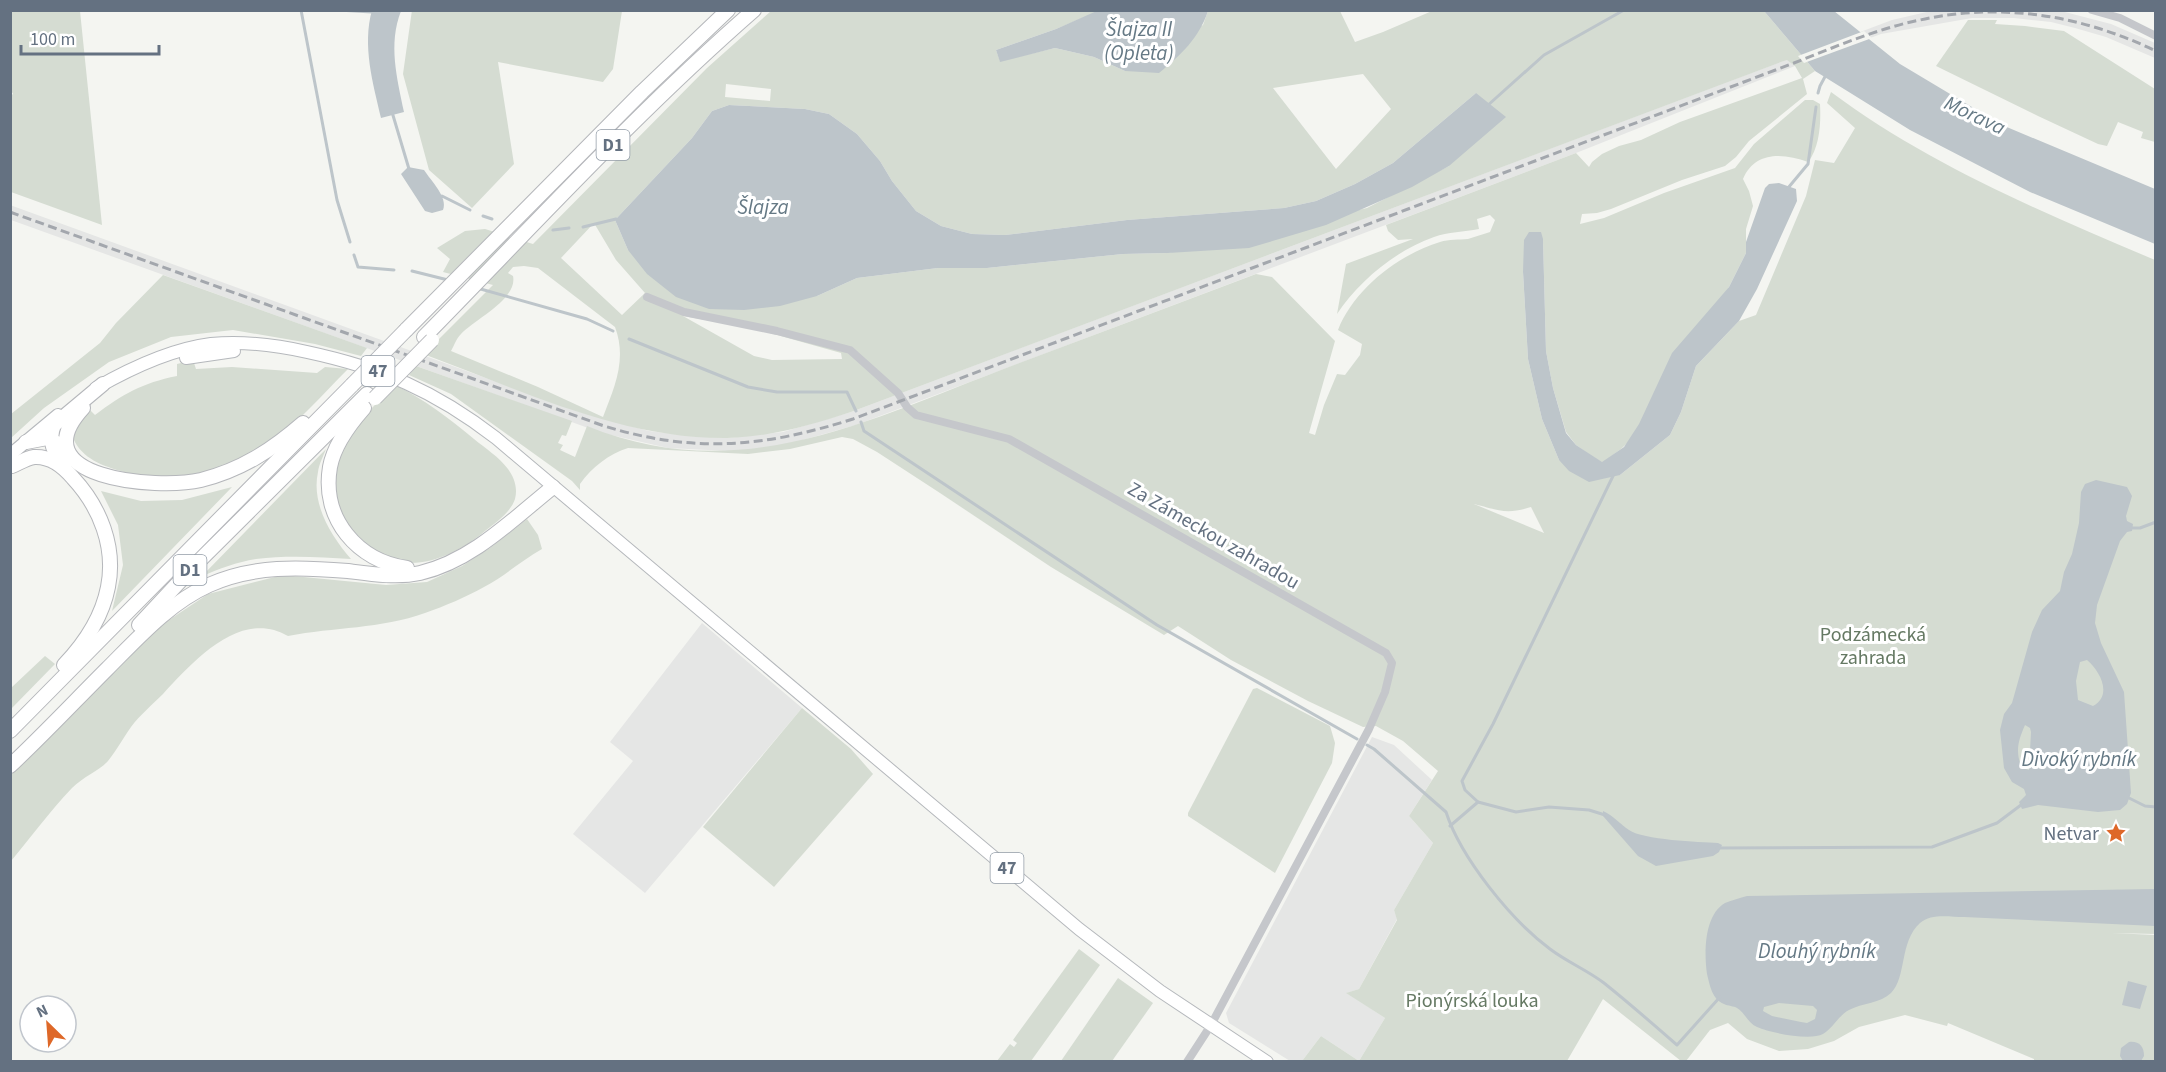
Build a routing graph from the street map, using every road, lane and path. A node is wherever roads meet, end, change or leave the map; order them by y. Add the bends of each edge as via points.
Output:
1 (728, 10) edge
2 (754, 10) edge
3 (2092, 10) edge
4 (2156, 36) edge
5 (647, 297) dead end
6 (305, 351) junction
7 (348, 383) junction
8 (103, 384) junction
9 (371, 396) junction
10 (83, 408) junction
11 (50, 437) junction
12 (26, 442) junction
13 (73, 458) junction
14 (11, 462) edge
15 (69, 473) junction
16 (553, 487) junction
17 (442, 565) junction
18 (10, 720) edge
19 (10, 731) edge
20 (10, 756) edge
21 (10, 766) edge
22 (1211, 1025) junction
23 (1187, 1062) edge
24 (1267, 1062) edge

1 - 7 highway, D1, bridge via 496,233
2 - 9 highway, D1 via 708,51
3 - 4 street via 2120,18
5 - 22 street, Za Zámeckou zahradou via 684,312 850,350 898,393 916,415 1009,439 1386,653 1392,663 1369,729
6 - 8 main road, 47 via 258,345 209,345 162,357
6 - 10 main road via 224,351 184,358 133,376
6 - 16 main road, 47 via 361,365 433,395 487,431
7 - 13 highway via 279,443 251,462 217,476 178,483 140,483 94,472
7 - 19 highway, D1
8 - 11 highway via 59,420
8 - 12 main road, 47 via 70,405
9 - 17 highway via 346,430 331,465 330,496 337,518 354,544 375,559 408,568
9 - 20 highway, D1 via 195,565
10 - 11 main road
10 - 13 highway via 65,434
11 - 12 highway
11 - 13 highway
11 - 14 main road
11 - 15 highway
12 - 14 main road, 47
14 - 15 highway via 42,458
15 - 18 highway via 92,502 104,529 110,558 109,586 101,613 88,636
16 - 17 highway via 482,544
16 - 22 main road, 47 via 1078,929
17 - 21 highway via 407,574 267,569 208,585 140,635
22 - 23 street
22 - 24 main road, 47

